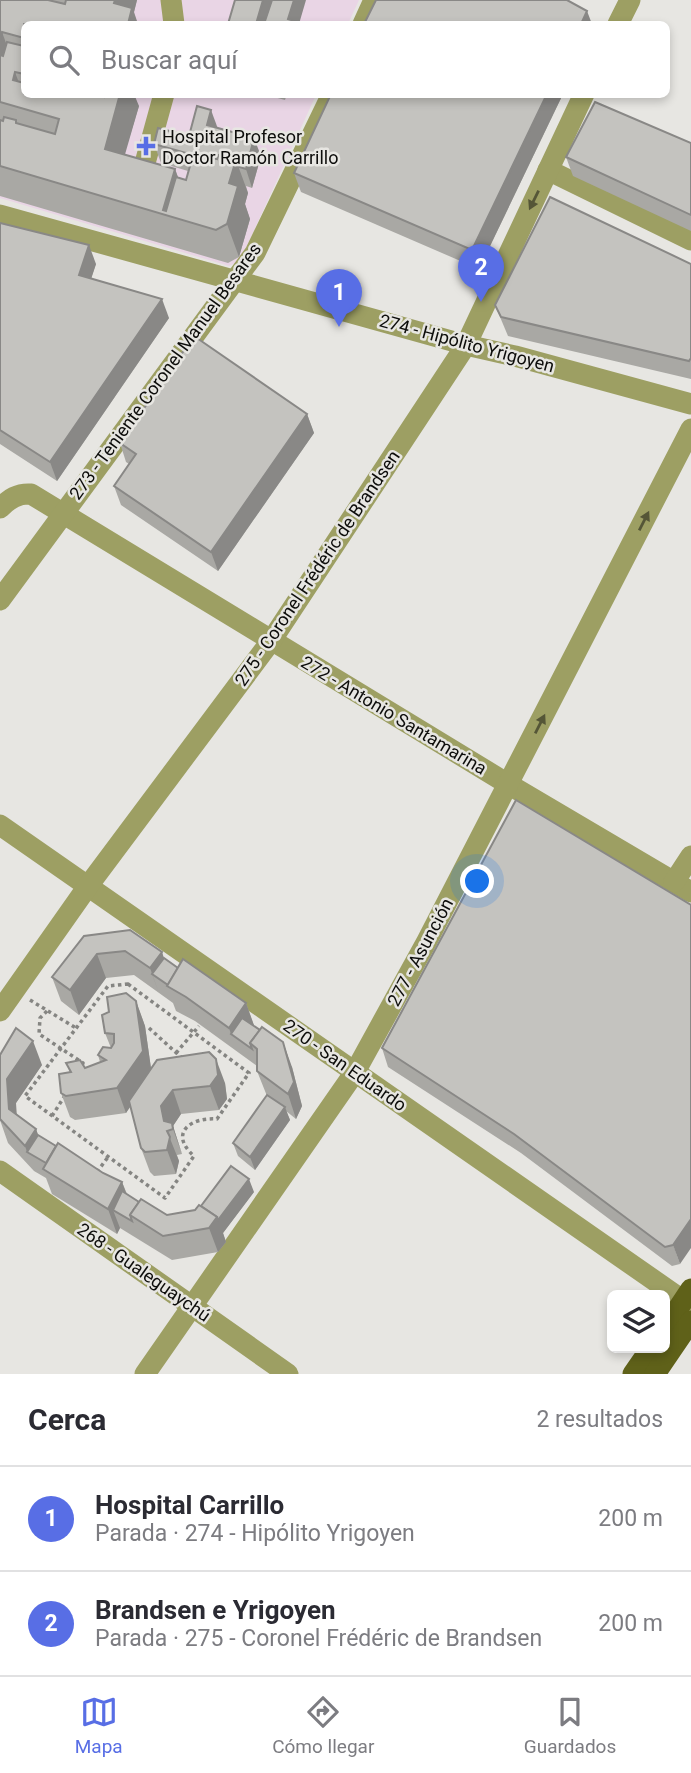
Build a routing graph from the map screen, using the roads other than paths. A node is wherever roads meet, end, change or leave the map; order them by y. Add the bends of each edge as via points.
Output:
1 (171, 0) edge
2 (374, 0) edge
3 (630, 0) edge
4 (174, 21) edge
5 (364, 21) edge
6 (620, 21) edge
7 (163, 98) edge
8 (330, 98) edge
9 (582, 98) edge
10 (548, 170) junction
11 (142, 174) edge
12 (0, 215) edge
13 (691, 240) edge
14 (234, 281) junction
15 (466, 345) junction
16 (691, 404) edge
17 (691, 429) edge
18 (0, 508) edge
19 (63, 513) junction
20 (0, 600) edge
21 (271, 641) junction
22 (508, 784) junction
23 (0, 825) edge
24 (691, 856) edge
25 (88, 886) junction
26 (683, 887) edge
27 (0, 1011) edge
28 (355, 1072) junction
29 (0, 1171) edge
30 (689, 1304) edge
31 (192, 1306) junction
32 (670, 1323) edge
33 (648, 1353) edge
34 (145, 1374) edge
35 (288, 1374) edge
36 (634, 1374) edge
37 (655, 1374) edge

1 - 4 street
2 - 5 street
3 - 6 street
7 - 11 street
8 - 14 street, 273 - Teniente Coronel Manuel Besares via 255,253
9 - 10 street, 275 - Coronel Frédéric de Brandsen
10 - 13 street
10 -> 15 street, 275 - Coronel Frédéric de Brandsen
12 - 14 street, 274 - Hipólito Yrigoyen
14 - 15 street, 274 - Hipólito Yrigoyen
14 - 19 street, 273 - Teniente Coronel Manuel Besares
15 - 16 street, 274 - Hipólito Yrigoyen
15 - 21 street, 275 - Coronel Frédéric de Brandsen
22 -> 17 street, 277 - Asunción
18 - 19 street, 272 - Antonio Santamarina via 8,500 31,494
19 - 20 street, 273 - Teniente Coronel Manuel Besares
19 - 21 street, 272 - Antonio Santamarina
21 - 22 street, 272 - Antonio Santamarina
21 - 25 street, 275 - Coronel Frédéric de Brandsen
22 - 26 street, 272 - Antonio Santamarina
22 - 28 street, 277 - Asunción
23 - 25 street, 270 - San Eduardo
24 - 26 street
25 - 27 street, 275 - Coronel Frédéric de Brandsen
25 - 28 street, 270 - San Eduardo
28 - 30 street, 270 - San Eduardo
28 - 31 street, 277 - Asunción
29 - 31 street, 268 - Gualeguaychú
30 - 32 main road
30 - 37 main road
31 - 34 street, 277 - Asunción
31 - 35 street, 268 - Gualeguaychú
33 - 36 main road

